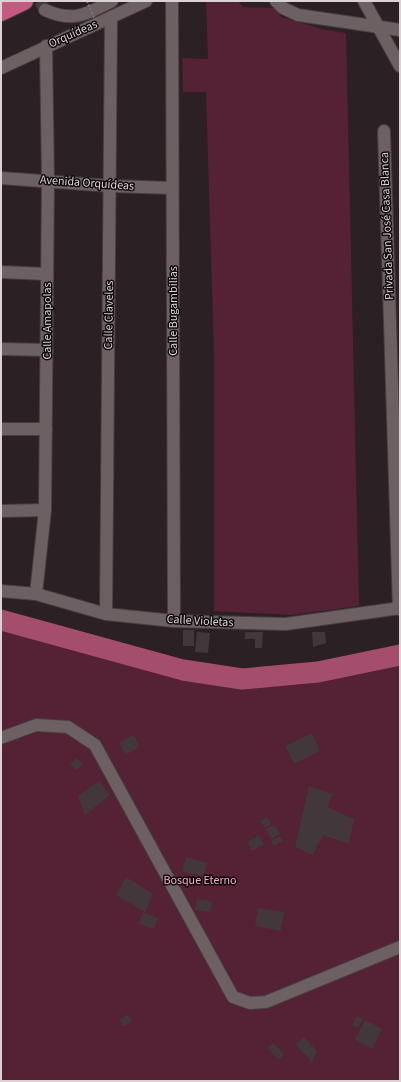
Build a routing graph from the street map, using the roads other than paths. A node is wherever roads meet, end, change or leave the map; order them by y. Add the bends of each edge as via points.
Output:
1 (24, 1) edge
2 (112, 1) edge
3 (146, 1) edge
4 (172, 1) edge
5 (276, 1) edge
6 (364, 1) edge
7 (45, 10) tunnel mouth
8 (1, 12) edge
9 (111, 17) junction
10 (376, 26) junction
11 (400, 30) edge
12 (46, 46) junction
13 (400, 66) edge
14 (1, 68) edge
15 (384, 131) dead end
16 (1, 178) edge
17 (48, 180) junction
18 (110, 186) junction
19 (172, 188) junction
20 (1, 272) edge
21 (47, 274) junction
22 (1, 349) edge
23 (47, 350) junction
24 (1, 429) edge
25 (46, 429) junction
26 (45, 510) junction
27 (1, 511) edge
28 (1, 591) edge
29 (36, 594) junction
30 (400, 608) edge
31 (106, 614) junction
32 (174, 621) junction
33 (1, 738) edge
34 (400, 947) edge

1 - 8 highway
2 - 7 street via 76,17 58,16
3 - 9 street, Orquídeas
4 - 19 street, Calle Bugambilias
5 - 10 street via 283,8 298,15
6 - 10 street
9 - 12 street, Orquídeas
9 - 18 street, Calle Claveles
10 - 11 street
10 - 13 street
12 - 14 street, Orquídeas
12 - 17 street, Calle Amapolas
15 - 30 street, Privada San José Casa Blanca
16 - 17 street, Avenida Orquídeas
17 - 18 street, Avenida Orquídeas
17 - 21 street, Calle Amapolas
18 - 19 street, Avenida Orquídeas
18 - 31 street, Calle Claveles
19 - 32 street, Calle Bugambilias
20 - 21 street
21 - 23 street, Calle Amapolas
22 - 23 street
23 - 25 street, Calle Amapolas
24 - 25 street
25 - 26 street, Calle Amapolas
26 - 27 street
26 - 29 street, Calle Amapolas
28 - 29 street, Calle Violetas
29 - 31 street, Calle Violetas
30 - 32 street, Calle Violetas via 286,624
31 - 32 street, Calle Violetas
33 - 34 street via 36,725 68,727 95,745 233,997 250,1003 266,1002

